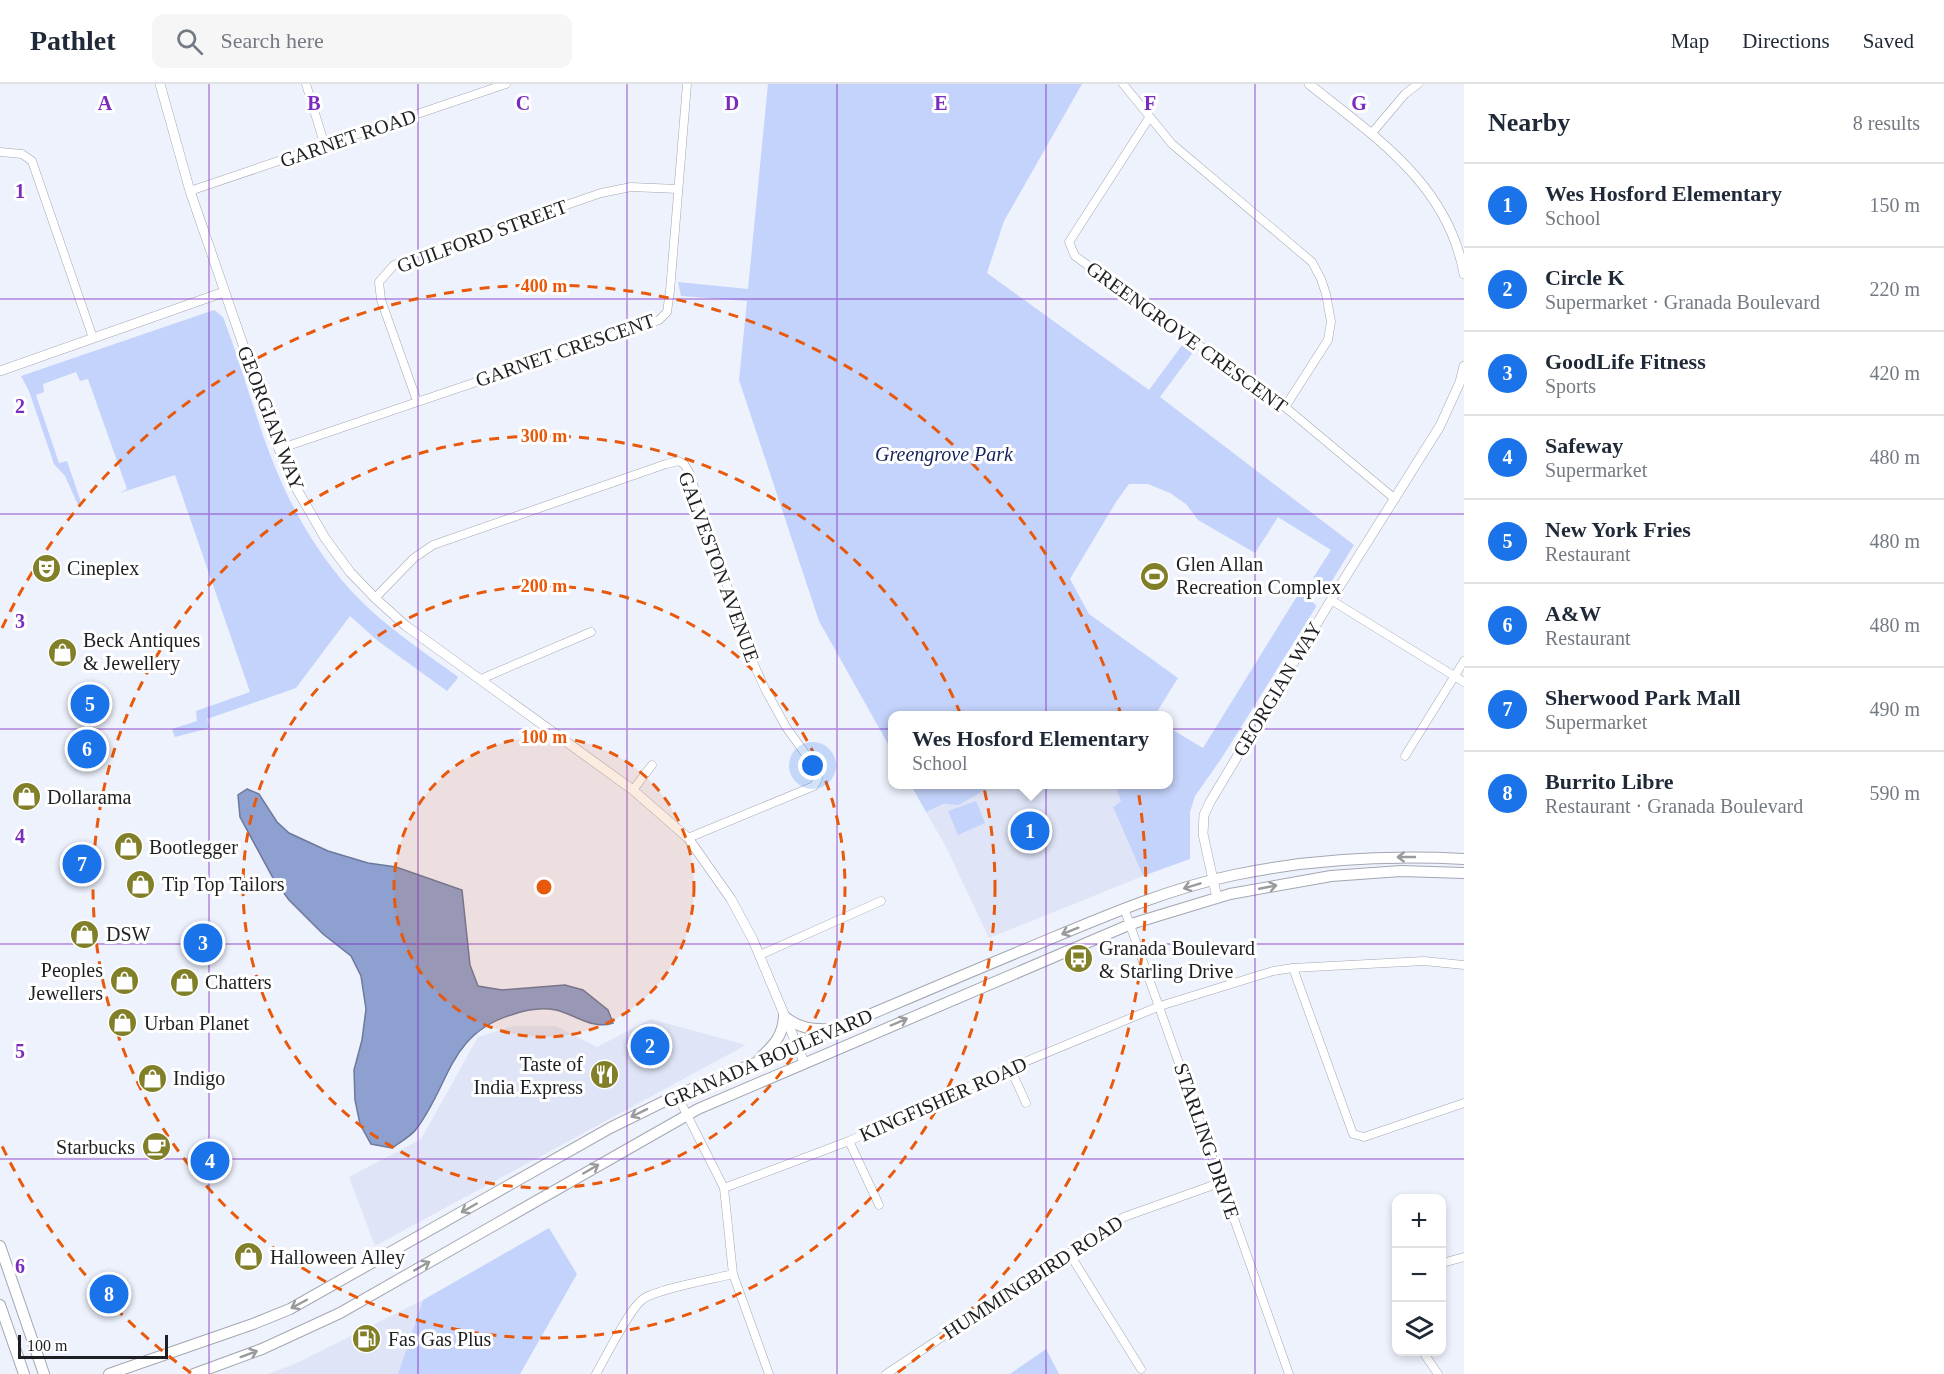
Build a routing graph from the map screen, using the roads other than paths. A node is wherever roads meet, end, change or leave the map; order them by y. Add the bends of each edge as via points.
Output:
1 (160, 84) edge
2 (306, 84) edge
3 (506, 84) edge
4 (687, 84) edge
5 (1123, 84) edge
6 (1309, 84) edge
7 (1418, 84) edge
8 (1149, 118) junction
9 (1371, 134) junction
10 (325, 146) junction
11 (0, 152) edge
12 (678, 189) junction
13 (190, 191) junction
14 (1464, 273) edge
15 (224, 292) junction
16 (93, 338) junction
17 (1464, 366) edge
18 (0, 371) edge
19 (417, 401) junction
20 (1285, 407) junction
21 (279, 449) junction
22 (1395, 499) junction
23 (375, 598) junction
24 (1331, 600) junction
25 (591, 632) dead end
26 (1464, 661) edge
27 (1455, 676) junction
28 (481, 679) junction
29 (1464, 682) edge
30 (1405, 756) dead end
31 (652, 765) dead end
32 (633, 790) junction
33 (688, 838) junction
34 (1464, 859) edge
35 (1464, 873) edge
36 (1213, 880) junction
37 (1217, 898) junction
38 (881, 901) dead end
39 (1124, 908) junction
40 (1131, 924) junction
41 (760, 955) junction
42 (1464, 965) edge
43 (1293, 968) junction
44 (1160, 1006) junction
45 (784, 1016) junction
46 (837, 1029) junction
47 (797, 1046) junction
48 (804, 1062) junction
49 (754, 1064) junction
50 (1010, 1068) junction
51 (677, 1095) junction
52 (1026, 1103) dead end
53 (1464, 1103) edge
54 (687, 1115) junction
55 (849, 1141) junction
56 (1222, 1182) junction
57 (724, 1188) junction
58 (879, 1205) dead end
59 (0, 1246) edge
60 (1069, 1253) junction
61 (1464, 1257) edge
62 (1446, 1262) edge
63 (733, 1274) junction
64 (0, 1305) edge
65 (1426, 1356) edge
66 (1141, 1369) dead end
67 (24, 1374) edge
68 (44, 1374) edge
69 (109, 1374) edge
70 (194, 1374) edge
71 (596, 1374) edge
72 (769, 1374) edge
73 (886, 1374) edge
74 (1289, 1374) edge
75 (1438, 1374) edge

1 - 13 street, GEORGIAN WAY
2 - 10 street
3 - 10 street, GARNET ROAD
4 - 12 street, GARNET CRESCENT
5 - 8 street
6 - 9 street
7 - 9 street
8 - 20 street via 1172,144 1312,262 1321,279 1331,322 1328,340
8 - 20 street, GREENGROVE CRESCENT via 1069,242 1076,256
9 - 14 street via 1417,176 1434,199 1451,231
10 - 13 street, GARNET ROAD
11 - 16 street via 22,154 32,161
12 - 19 street, GARNET CRESCENT via 667,312 659,320
12 - 19 street, GUILFORD STREET via 631,187 602,193 394,265 379,282 381,300
13 - 15 street, GEORGIAN WAY
15 - 16 street
15 - 21 street, GEORGIAN WAY
16 - 18 street
17 - 22 street, GEORGIAN WAY via 1440,426
19 - 21 street, GARNET CRESCENT
20 - 22 street, GREENGROVE CRESCENT
21 - 23 street, GEORGIAN WAY via 325,538 350,573
22 - 24 street, GEORGIAN WAY
23 - 28 street, GEORGIAN WAY via 406,626
23 - 33 street, GALVESTON AVENUE via 414,558 433,545 666,464 684,464 752,660 786,727 817,770 818,780 814,786
24 - 27 street
24 - 36 street, GEORGIAN WAY via 1203,815
25 - 28 street
26 - 27 street
27 - 29 street
27 - 30 street
28 - 32 street, GEORGIAN WAY
31 - 32 street
32 - 33 street, GEORGIAN WAY
33 - 41 street, GEORGIAN WAY via 731,899
34 -> 36 main road, GRANADA BOULEVARD via 1346,858
37 -> 35 main road, GRANADA BOULEVARD via 1331,876 1401,871
36 - 37 street, GEORGIAN WAY
36 -> 39 main road, GRANADA BOULEVARD
37 - 40 main road, GRANADA BOULEVARD
38 - 41 street
39 - 40 street, STARLING DRIVE
39 -> 46 main road, GRANADA BOULEVARD
40 - 44 street, STARLING DRIVE
48 -> 40 main road, GRANADA BOULEVARD
41 - 45 street, GEORGIAN WAY
42 - 43 street, KINGFISHER ROAD via 1424,961
43 - 44 street, KINGFISHER ROAD
43 - 53 street via 1353,1134 1364,1137
44 - 50 street, KINGFISHER ROAD
44 - 56 street, STARLING DRIVE
45 - 46 main road via 808,1029
45 - 47 street, GEORGIAN WAY
45 - 49 main road via 777,1042
46 - 47 main road, GRANADA BOULEVARD
47 - 48 street, GEORGIAN WAY
47 - 49 main road, GRANADA BOULEVARD
48 - 54 main road, GRANADA BOULEVARD
49 - 51 main road, GRANADA BOULEVARD
50 - 52 street
50 - 55 street, KINGFISHER ROAD
51 - 54 street
51 -> 69 main road, GRANADA BOULEVARD via 610,1128 290,1309
54 - 57 street
70 -> 54 main road, GRANADA BOULEVARD via 262,1349 340,1313
55 - 57 street, KINGFISHER ROAD
55 - 58 street
56 - 60 street, HUMMINGBIRD ROAD via 1124,1217
56 - 74 street, STARLING DRIVE
57 - 63 street
59 - 68 main road
60 - 66 street
60 - 73 street, HUMMINGBIRD ROAD
61 - 62 street
63 - 71 street via 642,1299
63 - 72 street
64 - 67 main road
65 - 75 street

